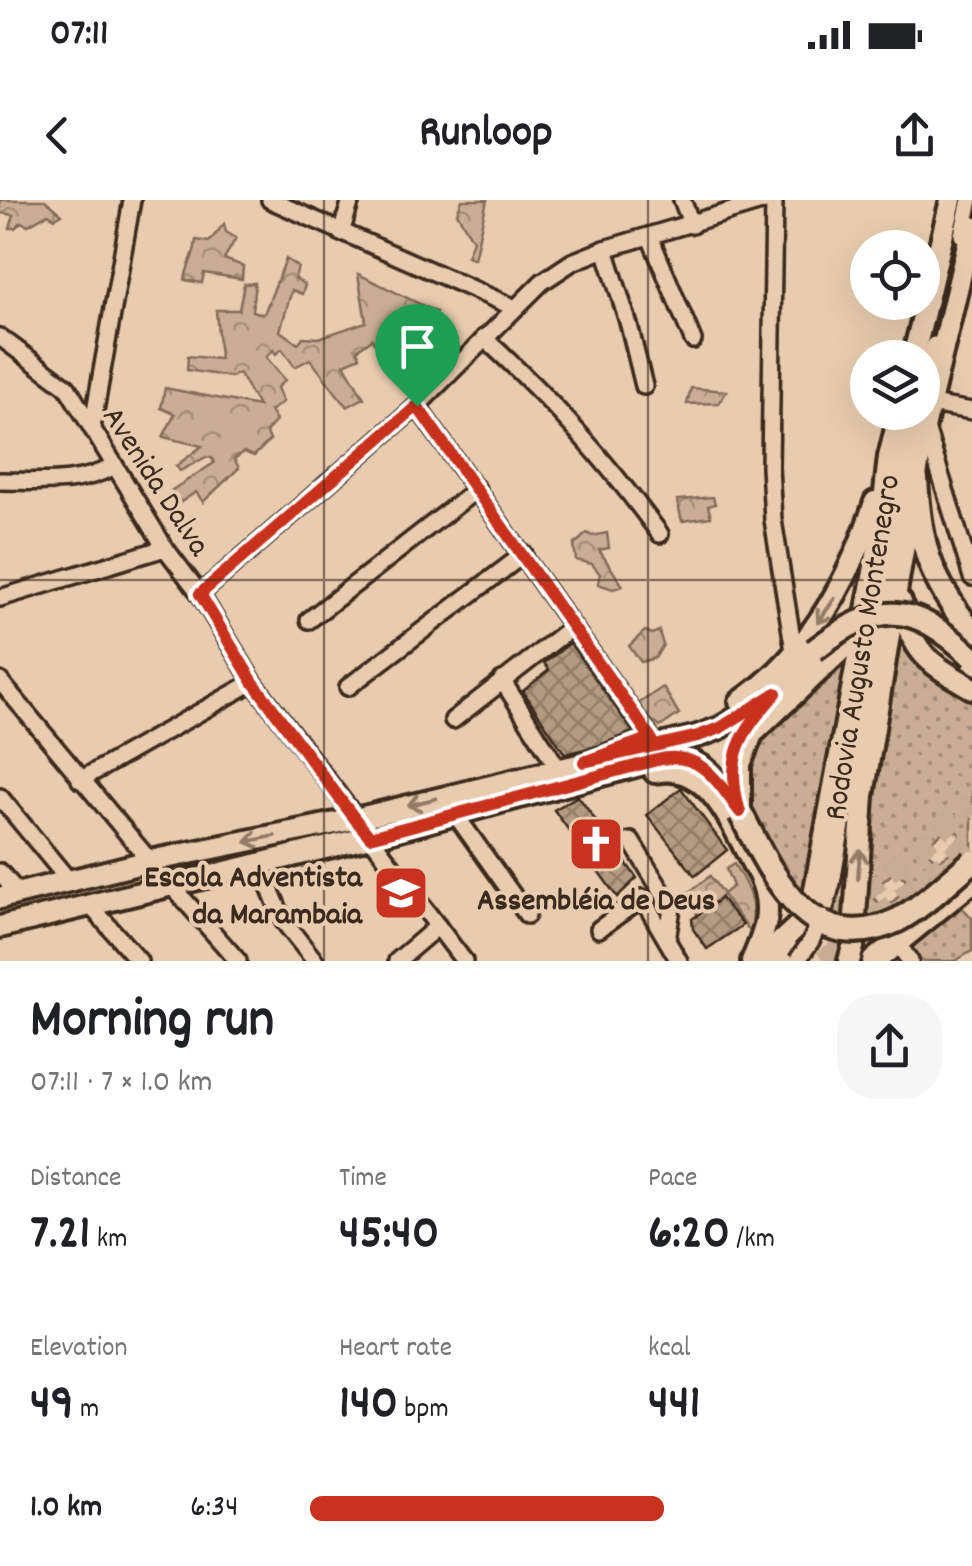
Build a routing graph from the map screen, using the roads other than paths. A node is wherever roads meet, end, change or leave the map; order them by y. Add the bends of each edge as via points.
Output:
1 (132, 200) edge
2 (270, 200) edge
3 (352, 200) edge
4 (682, 200) edge
5 (771, 200) edge
6 (951, 200) edge
7 (970, 200) edge
8 (692, 225) junction
9 (341, 232) junction
10 (650, 237) junction
11 (970, 242) edge
12 (605, 250) junction
13 (514, 307) junction
14 (0, 337) edge
15 (484, 338) junction
16 (693, 340) dead end
17 (917, 340) edge
18 (938, 340) edge
19 (940, 348) edge
20 (644, 386) dead end
21 (417, 406) junction
22 (940, 409) edge
23 (972, 411) edge
24 (92, 428) junction
25 (896, 430) edge
26 (915, 430) edge
27 (921, 430) edge
28 (929, 430) edge
29 (890, 457) junction
30 (115, 466) junction
31 (916, 479) junction
32 (0, 481) edge
33 (477, 490) junction
34 (660, 534) dead end
35 (165, 548) junction
36 (524, 554) junction
37 (972, 577) edge
38 (898, 580) junction
39 (200, 594) junction
40 (0, 598) edge
41 (309, 620) dead end
42 (572, 627) junction
43 (860, 632) junction
44 (972, 632) edge
45 (804, 651) junction
46 (972, 657) edge
47 (502, 680) junction
48 (0, 681) edge
49 (253, 682) junction
50 (348, 687) dead end
51 (972, 688) edge
52 (776, 693) junction
53 (452, 720) dead end
54 (651, 738) junction
55 (584, 762) junction
56 (558, 768) junction
57 (80, 780) junction
58 (526, 796) junction
59 (0, 797) edge
60 (741, 813) junction
61 (455, 814) junction
62 (355, 819) junction
63 (370, 837) junction
64 (631, 841) dead end
65 (150, 862) junction
66 (258, 864) junction
67 (0, 872) edge
68 (70, 882) junction
69 (970, 883) edge
70 (171, 885) junction
71 (9, 896) edge
72 (90, 905) junction
73 (527, 916) dead end
74 (438, 926) junction
75 (0, 928) edge
76 (598, 929) dead end
77 (666, 940) junction
78 (904, 952) edge
79 (790, 958) edge
80 (139, 961) edge
81 (238, 961) edge
82 (315, 961) edge
83 (397, 961) edge
84 (464, 961) edge
85 (679, 961) edge
86 (752, 961) edge
87 (760, 961) edge
88 (850, 961) edge
89 (874, 961) edge

1 - 24 street
2 - 9 street
3 - 9 street
4 - 8 street
5 - 8 street
5 - 45 street via 772,520
6 - 17 main road
7 - 18 street
8 - 10 street
9 - 13 street
10 - 12 street
10 - 16 street
11 - 19 main road, Rodovia Augusto Montenegro
12 - 13 street via 572,262
12 - 20 street
13 - 15 street
14 - 24 street, Avenida Dalva via 67,388
15 - 21 street
15 - 34 street via 549,398
21 - 33 street
21 - 39 street
22 - 23 street
24 - 30 street, Avenida Dalva
25 - 29 main road, Rodovia Augusto Montenegro
26 - 79 street, bridge via 822,915 812,941
27 - 31 main road, Rodovia Augusto Montenegro
28 - 37 street
29 - 43 main road, Rodovia Augusto Montenegro
29 -> 45 main road via 846,580
30 - 32 street via 65,482
30 - 35 street, Avenida Dalva
31 - 38 main road, Rodovia Augusto Montenegro
31 - 44 highway via 924,551
33 - 36 street
33 - 41 street
35 - 39 street, Avenida Dalva
35 - 40 street
36 - 42 street
36 - 50 street
38 - 51 main road via 915,645 933,666
88 -> 38 main road, Rodovia Augusto Montenegro via 863,796
39 - 49 street, Avenida Dalva
42 - 47 street
42 - 54 street
43 - 60 main road via 752,734 740,764
43 - 87 main road, Rodovia Augusto Montenegro via 812,900 802,922
45 - 46 main road, bridge via 854,622 897,614 944,631
45 - 52 main road
45 - 54 main road via 739,702
47 - 53 street
47 - 56 street
48 - 57 street
49 - 57 street
49 - 62 street, Avenida Dalva
52 - 55 main road via 709,732
52 - 60 main road via 734,752 732,784
54 - 55 main road
55 - 56 main road
56 -> 62 main road
57 - 65 street
58 - 60 main road via 657,760 692,759 707,768
58 - 61 main road
58 - 86 main road via 662,770 696,778 710,789 765,889 769,914
59 - 68 street
60 - 69 highway, bridge via 791,902 808,920 835,931 893,923
61 - 63 main road
61 - 73 street
62 - 63 street, Avenida Dalva
62 -> 65 main road
63 - 66 main road
63 - 74 street, Avenida Dalva
64 - 77 street via 672,908
65 - 68 main road
66 - 70 main road
66 - 82 street via 284,922
67 - 71 street
68 - 71 main road
69 - 78 highway
70 - 72 main road
70 - 81 street
72 - 75 main road
72 - 80 street
74 - 83 street
74 - 84 street, Avenida Dalva
76 - 77 street via 642,898
77 - 85 street
78 - 89 highway

